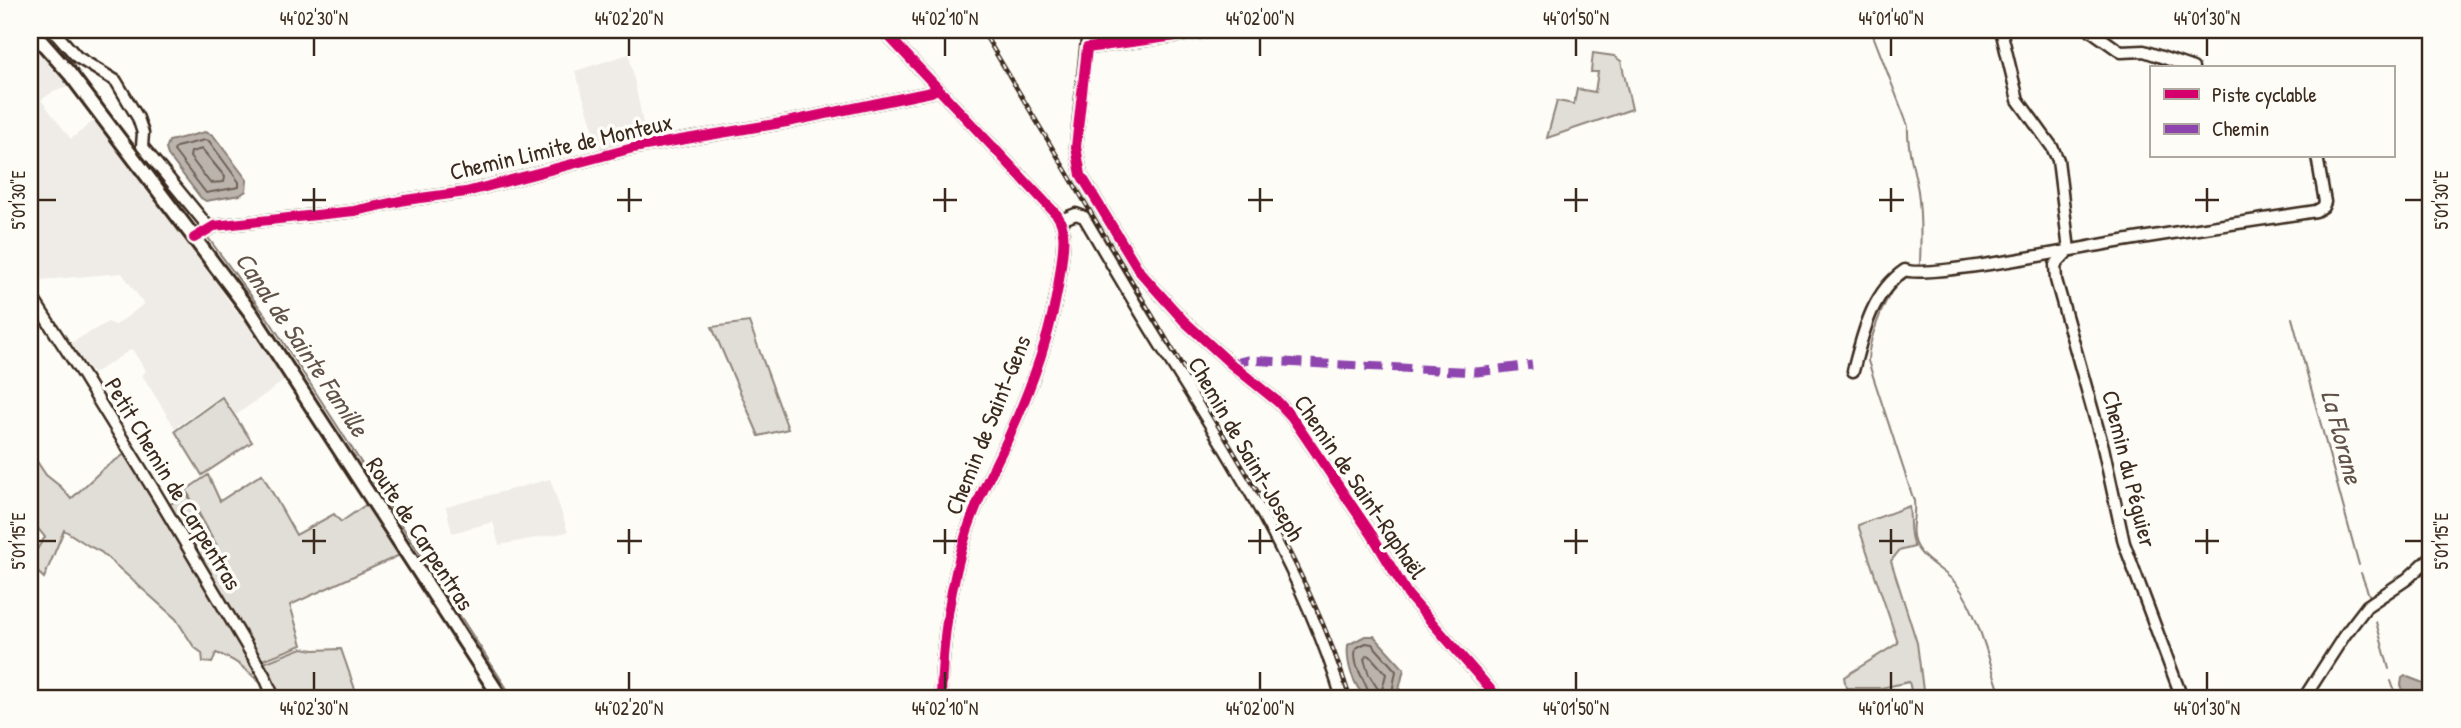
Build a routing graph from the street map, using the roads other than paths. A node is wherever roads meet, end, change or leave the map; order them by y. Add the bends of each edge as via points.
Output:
1 (32, 30) edge
2 (53, 30) edge
3 (883, 30) edge
4 (1088, 30) edge
5 (1220, 30) edge
6 (2001, 30) edge
7 (2090, 30) edge
8 (1087, 48) junction
9 (2187, 66) edge
10 (937, 89) junction
11 (2317, 158) edge
12 (1061, 220) junction
13 (206, 229) junction
14 (194, 238) junction
15 (2069, 250) junction
16 (30, 294) edge
17 (1853, 371) dead end
18 (2431, 556) edge
19 (274, 698) edge
20 (501, 698) edge
21 (941, 698) edge
22 (1342, 698) edge
23 (1498, 698) edge
24 (2182, 698) edge
25 (2304, 698) edge

1 - 14 main road, Route de Carpentras
2 - 13 street via 77,57 116,81 138,118 142,146
3 - 10 street
4 - 8 street
5 - 8 street
6 - 15 street via 2018,100 2058,160
7 - 9 street via 2121,51 2144,51
8 - 23 street, Chemin de Saint-Raphaël via 1077,162 1140,272 1184,321 1291,416 1408,595
10 - 12 street
10 - 13 street, Chemin Limite de Monteux via 787,122 624,150 466,192
11 - 15 street via 2325,202 2320,210
12 - 21 street, Chemin de Saint-Gens via 1063,252 1047,341 968,528 951,587
12 - 22 street, Chemin de Saint-Joseph via 1076,214 1084,217 1212,425 1279,547
13 - 14 street, Chemin Limite de Monteux
14 - 20 main road, Route de Carpentras via 291,371
15 - 17 street via 1924,272 1905,270 1887,285 1873,308
15 - 24 street, Chemin du Péguier via 2055,265 2056,280 2103,446 2124,543
16 - 19 street, Petit Chemin de Carpentras via 155,492
18 - 25 street via 2367,606

